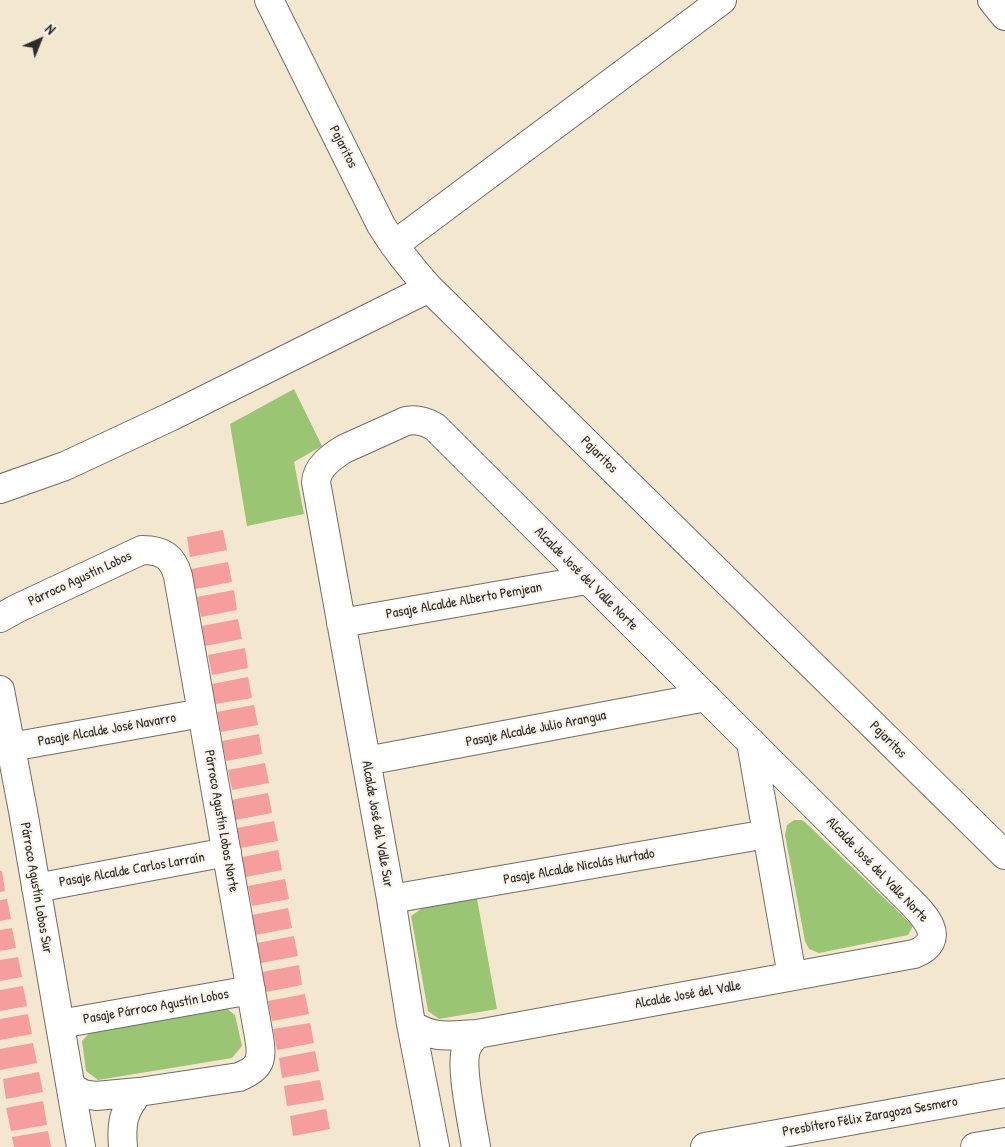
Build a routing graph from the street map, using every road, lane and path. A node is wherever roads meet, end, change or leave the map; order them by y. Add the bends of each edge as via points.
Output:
1 (269, 0) edge
2 (722, 0) edge
3 (992, 0) edge
4 (1005, 16) edge
5 (394, 245) junction
6 (429, 288) junction
7 (0, 489) edge
8 (319, 501) joint
9 (178, 576) joint
10 (586, 580) junction
11 (0, 618) edge
12 (341, 623) junction
13 (0, 690) edge
14 (706, 697) junction
15 (202, 713) junction
16 (751, 742) junction
17 (11, 748) junction
18 (366, 761) junction
19 (767, 834) junction
20 (227, 852) junction
21 (1005, 855) edge
22 (36, 888) junction
23 (391, 898) junction
24 (931, 939) joint
25 (792, 976) junction
26 (251, 990) junction
27 (60, 1024) junction
28 (411, 1024) junction
29 (477, 1034) junction
30 (437, 1035) junction
31 (418, 1061) junction
32 (84, 1092) junction
33 (139, 1092) junction
34 (1005, 1093) edge
35 (79, 1134) edge
36 (1005, 1142) edge
37 (123, 1147) edge
38 (435, 1147) edge
39 (476, 1147) edge
40 (705, 1147) edge
41 (975, 1147) edge

1 - 5 street, Pajaritos
2 - 5 street
3 - 4 street
5 - 6 street, Pajaritos
6 - 7 street via 65,466
6 - 21 street, Pajaritos
8 - 10 street, Alcalde José del Valle Norte via 316,477 329,460 344,449 406,421 420,420 435,427
8 - 12 street, Alcalde José del Valle Sur
9 - 11 street, Párroco Agustín Lobos via 176,567 162,553 142,550
9 - 15 street, Párroco Agustín Lobos Norte
10 - 12 street, Pasaje Alcalde Alberto Pemjean
10 - 14 street, Alcalde José del Valle Norte
12 - 18 street, Alcalde José del Valle Sur
13 - 17 street, Párroco Agustín Lobos Sur
14 - 16 street, Alcalde José del Valle Norte
14 - 18 street, Pasaje Alcalde Julio Arangua
15 - 17 street, Pasaje Alcalde José Navarro
15 - 20 street, Párroco Agustín Lobos Norte
16 - 19 street
16 - 24 street, Alcalde José del Valle Norte via 919,910 931,928
17 - 22 street, Párroco Agustín Lobos Sur
18 - 23 street, Alcalde José del Valle Sur
19 - 23 street, Pasaje Alcalde Nicolás Hurtado
19 - 25 street
20 - 22 street, Pasaje Alcalde Carlos Larraín
20 - 26 street, Párroco Agustín Lobos Norte
22 - 27 street, Párroco Agustín Lobos Sur
23 - 28 street, Alcalde José del Valle Sur
24 - 25 street, Alcalde José del Valle via 925,948 914,954
25 - 29 street, Alcalde José del Valle
26 - 27 street, Pasaje Párroco Agustín Lobos
26 - 33 street, Párroco Agustín Lobos Norte via 260,1044 259,1061 254,1070 239,1077
27 - 32 street, Párroco Agustín Lobos Sur
28 - 30 street, Alcalde José del Valle
28 - 31 street, Alcalde José del Valle Sur
29 - 30 street, Alcalde José del Valle
29 - 39 street via 466,1049 464,1062
30 - 31 street via 422,1050
31 - 38 street, Alcalde José del Valle Sur
32 - 33 street
32 - 35 street via 87,1102 82,1108
33 - 37 street via 124,1114
34 - 40 street, Presbítero Félix Zaragoza Sesmero
36 - 41 street

